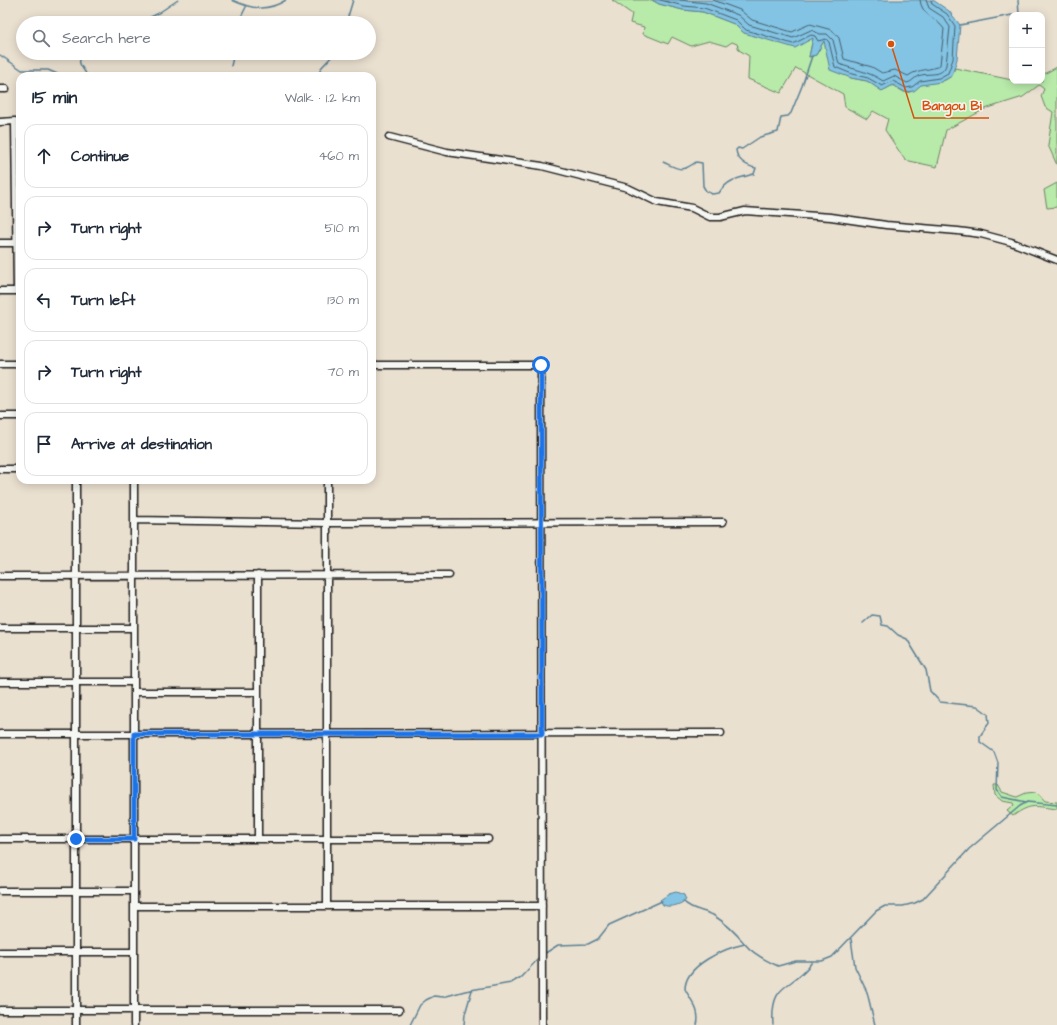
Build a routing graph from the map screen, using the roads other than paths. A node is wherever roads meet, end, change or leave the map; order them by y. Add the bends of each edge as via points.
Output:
1 (0, 122) edge
2 (389, 137) dead end
3 (16, 162) edge
4 (0, 243) edge
5 (16, 243) edge
6 (1057, 260) edge
7 (0, 291) edge
8 (16, 291) edge
9 (0, 364) edge
10 (16, 364) edge
11 (376, 365) edge
12 (0, 416) edge
13 (16, 416) edge
14 (0, 469) edge
15 (16, 469) edge
16 (76, 484) edge
17 (134, 484) edge
18 (326, 484) edge
19 (134, 520) junction
20 (326, 522) junction
21 (542, 522) junction
22 (723, 522) dead end
23 (258, 575) junction
24 (327, 575) junction
25 (449, 575) dead end
26 (0, 576) edge
27 (76, 576) junction
28 (134, 576) junction
29 (0, 628) edge
30 (76, 628) junction
31 (134, 628) junction
32 (0, 682) edge
33 (76, 682) junction
34 (134, 682) junction
35 (134, 692) junction
36 (258, 692) junction
37 (721, 733) dead end
38 (0, 734) edge
39 (76, 734) junction
40 (134, 734) junction
41 (258, 734) junction
42 (327, 734) junction
43 (542, 734) junction
44 (0, 839) edge
45 (76, 839) junction
46 (134, 839) junction
47 (258, 839) junction
48 (327, 839) junction
49 (488, 839) dead end
50 (0, 891) edge
51 (76, 891) junction
52 (134, 891) junction
53 (134, 906) junction
54 (327, 906) junction
55 (542, 906) junction
56 (0, 952) edge
57 (76, 952) junction
58 (134, 952) junction
59 (0, 1010) edge
60 (76, 1010) junction
61 (134, 1010) junction
62 (399, 1010) dead end
63 (76, 1025) edge
64 (134, 1025) edge
65 (542, 1025) edge

1 - 3 street via 15,121
2 - 6 street via 447,152 549,168 628,188 657,202 692,208 710,217 745,211 831,217 958,231 1011,242
4 - 5 street
7 - 8 street
9 - 10 street
11 - 21 street via 541,365
12 - 13 street
14 - 15 street
16 - 27 street
17 - 19 street
18 - 20 street
19 - 20 street
19 - 28 street
20 - 21 street
20 - 24 street
21 - 22 street
21 - 43 street
23 - 24 street
23 - 28 street
23 - 36 street
24 - 25 street
24 - 42 street
26 - 27 street
27 - 28 street
27 - 30 street
28 - 31 street
29 - 30 street
30 - 31 street
30 - 33 street
31 - 34 street
32 - 33 street
33 - 34 street
33 - 39 street
34 - 35 street
35 - 36 street
35 - 40 street
36 - 41 street
37 - 43 street
38 - 39 street
39 - 40 street
39 - 45 street
40 - 41 street
40 - 46 street
41 - 42 street
41 - 47 street
42 - 43 street
42 - 48 street
43 - 55 street
44 - 45 street
45 - 46 street
45 - 51 street
46 - 47 street
46 - 52 street
47 - 48 street
48 - 49 street
48 - 54 street
50 - 51 street
51 - 52 street
51 - 57 street
52 - 53 street
53 - 54 street
53 - 58 street
54 - 55 street
55 - 65 street
56 - 57 street
57 - 58 street
57 - 60 street
58 - 61 street
59 - 60 street
60 - 61 street
60 - 63 street
61 - 62 street
61 - 64 street

